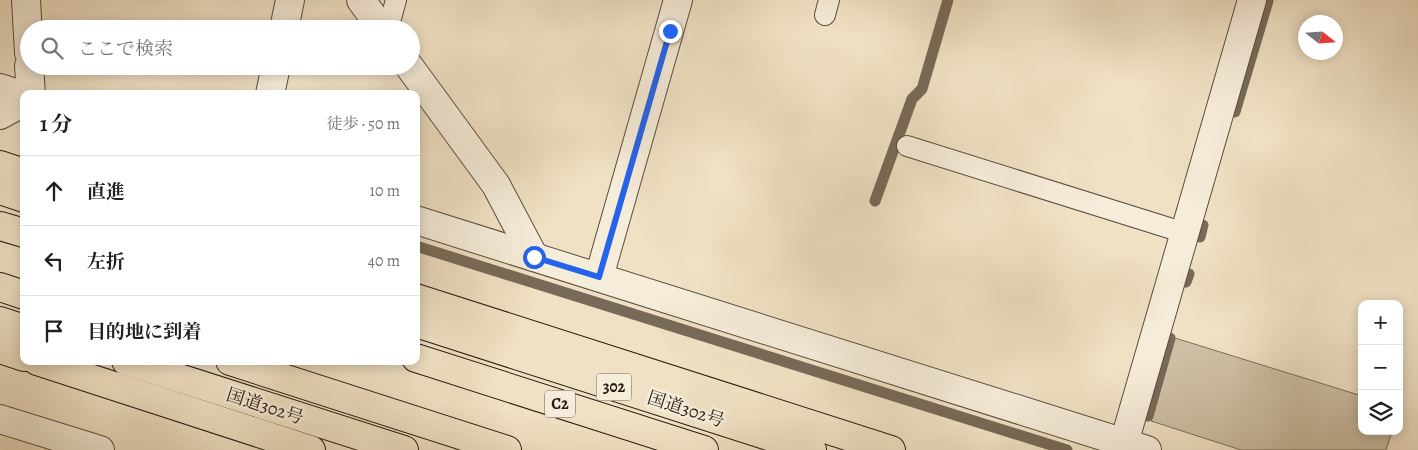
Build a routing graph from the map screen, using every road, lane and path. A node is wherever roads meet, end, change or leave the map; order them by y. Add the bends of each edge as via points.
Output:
1 (26, 0) edge
2 (290, 0) edge
3 (361, 0) edge
4 (396, 0) edge
5 (678, 0) edge
6 (1252, 0) edge
7 (27, 20) edge
8 (286, 20) edge
9 (375, 20) edge
10 (390, 20) edge
11 (30, 75) edge
12 (274, 75) edge
13 (416, 75) edge
14 (0, 88) edge
15 (31, 90) edge
16 (271, 90) edge
17 (20, 95) edge
18 (20, 104) edge
19 (0, 115) edge
20 (907, 146) dead end
21 (0, 166) edge
22 (20, 172) edge
23 (0, 190) edge
24 (20, 197) edge
25 (420, 221) edge
26 (0, 226) edge
27 (20, 232) edge
28 (1185, 233) junction
29 (534, 257) junction
30 (599, 277) junction
31 (0, 288) edge
32 (20, 294) edge
33 (420, 299) edge
34 (0, 321) edge
35 (420, 324) edge
36 (20, 328) edge
37 (0, 349) edge
38 (20, 356) edge
39 (420, 359) edge
40 (50, 365) edge
41 (138, 365) edge
42 (242, 365) edge
43 (0, 420) edge
44 (1136, 446) edge
45 (100, 450) edge
46 (311, 450) edge
47 (404, 450) edge
48 (507, 450) edge
49 (704, 450) edge
50 (812, 450) edge
51 (891, 450) edge

1 - 7 street
2 - 8 street
3 - 9 street
4 - 10 lane
5 - 30 street
6 - 28 street
11 - 15 street
12 - 16 street
13 - 29 street via 496,185
14 - 17 street
18 - 19 street
20 - 28 lane
21 - 22 highway
23 - 24 highway
25 - 29 street
26 - 27 highway
28 - 44 street
29 - 30 street
30 - 44 street
31 - 32 highway
33 - 51 highway
34 - 36 highway
35 - 50 highway, 国道302号 / 302
37 - 38 highway
39 - 49 highway, C2
40 - 46 highway
41 - 47 highway, 国道302号
42 - 48 highway
43 - 45 street

